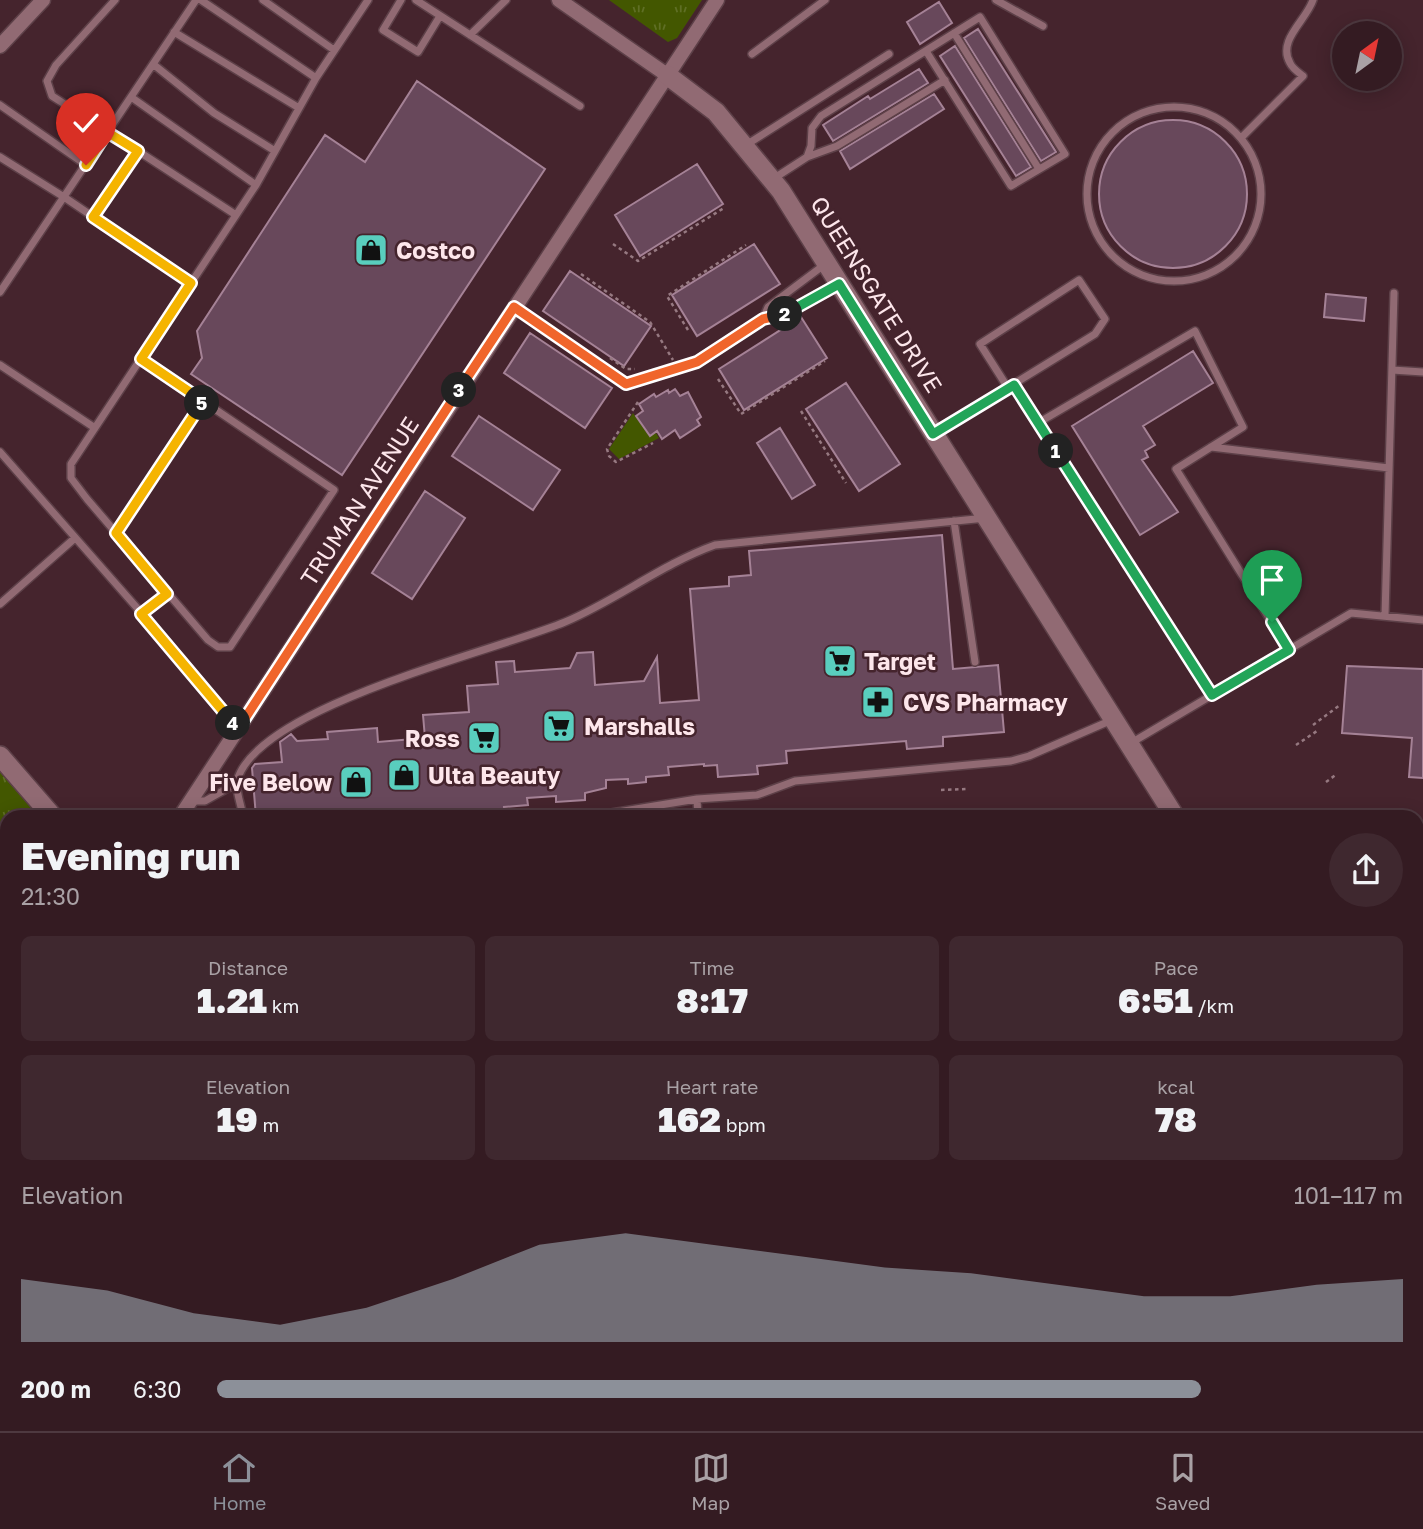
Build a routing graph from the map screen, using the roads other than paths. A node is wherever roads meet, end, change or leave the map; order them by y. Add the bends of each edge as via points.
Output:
1 (43, 0) edge
2 (115, 0) edge
3 (198, 0) edge
4 (263, 0) edge
5 (368, 0) edge
6 (401, 0) edge
7 (416, 0) edge
8 (506, 0) edge
9 (559, 0) edge
10 (717, 0) edge
11 (825, 0) edge
12 (996, 0) edge
13 (1313, 0) edge
14 (440, 16) junction
15 (1043, 26) dead end
16 (174, 32) junction
17 (954, 33) junction
18 (470, 35) junction
19 (0, 46) edge
20 (334, 50) junction
21 (926, 51) junction
22 (752, 54) dead end
23 (889, 54) dead end
24 (153, 64) junction
25 (667, 75) junction
26 (316, 78) junction
27 (945, 80) junction
28 (131, 97) junction
29 (0, 105) edge
30 (580, 106) dead end
31 (299, 108) junction
32 (107, 132) junction
33 (1241, 138) junction
34 (745, 145) junction
35 (138, 151) junction
36 (275, 151) junction
37 (0, 157) edge
38 (807, 158) junction
39 (86, 165) junction
40 (1040, 169) junction
41 (773, 180) junction
42 (256, 185) junction
43 (64, 197) junction
44 (236, 215) junction
45 (93, 217) junction
46 (826, 263) junction
47 (191, 283) junction
48 (839, 284) junction
49 (0, 292) edge
50 (1394, 293) dead end
51 (514, 307) junction
52 (763, 319) junction
53 (141, 359) junction
54 (0, 365) edge
55 (1392, 370) junction
56 (1423, 372) edge
57 (1011, 386) junction
58 (203, 401) junction
59 (1038, 424) junction
60 (95, 428) junction
61 (933, 434) junction
62 (1210, 447) junction
63 (0, 452) edge
64 (1389, 468) junction
65 (986, 518) junction
66 (954, 521) junction
67 (116, 533) junction
68 (75, 538) junction
69 (167, 594) junction
70 (0, 604) edge
71 (141, 614) junction
72 (1385, 616) junction
73 (1423, 620) edge
74 (1289, 650) junction
75 (975, 662) dead end
76 (1212, 695) junction
77 (1113, 720) junction
78 (238, 729) junction
79 (1129, 745) junction
80 (0, 756) edge
81 (237, 783) junction
82 (696, 799) junction
83 (191, 802) junction
84 (47, 810) edge
85 (185, 810) edge
86 (242, 810) edge
87 (629, 810) edge
88 (697, 810) edge
89 (1171, 810) edge

1 - 19 street
2 - 32 lane via 47,81 52,96
3 - 16 lane
3 - 26 lane
4 - 20 lane
5 - 20 lane
6 - 14 lane via 383,30 418,52
7 - 14 lane
8 - 18 lane
9 - 25 street, QUEENSGATE DRIVE
10 - 25 street, TRUMAN AVENUE
11 - 22 lane
12 - 15 lane
13 - 33 lane via 1287,41 1289,63 1303,76
14 - 18 lane
16 - 24 lane
16 - 31 lane
17 - 21 lane
17 - 40 lane
17 - 40 lane via 981,17 1065,154
18 - 30 lane
20 - 26 lane
21 - 27 lane
21 - 38 lane via 821,116 812,128
23 - 34 lane
24 - 28 lane
24 - 36 lane via 214,113
25 - 34 street, QUEENSGATE DRIVE via 716,112
25 - 51 street, TRUMAN AVENUE
26 - 31 lane
27 - 38 lane via 837,146
27 - 40 lane via 1012,186
28 - 32 lane
28 - 42 lane
29 - 39 lane
31 - 36 lane
32 - 35 lane
32 - 39 lane
33 - 33 lane via 1217,118 1189,108 1159,108 1130,118 1115,130 1092,163 1086,192 1090,222 1105,248 1127,268 1153,279 1180,282 1207,275 1230,261 1248,241 1259,215 1261,188 1255,162
34 - 41 street, QUEENSGATE DRIVE
35 - 44 lane
35 - 45 lane
36 - 42 lane
37 - 43 lane
38 - 41 lane
39 - 43 lane
41 - 46 street, QUEENSGATE DRIVE
42 - 44 lane
43 - 45 lane
43 - 49 lane
44 - 47 lane
45 - 47 lane
46 - 48 street, QUEENSGATE DRIVE
46 - 52 lane via 768,307
47 - 53 lane
48 - 52 lane via 785,314
48 - 61 street, QUEENSGATE DRIVE
50 - 55 lane
51 - 52 lane via 626,384 697,362
51 - 78 street, TRUMAN AVENUE
53 - 58 lane
53 - 60 lane
54 - 60 lane
55 - 56 lane
55 - 64 lane
57 - 57 lane via 1095,334 1105,319 1079,280 980,344
57 - 59 lane
57 - 61 lane
58 - 67 lane
58 - 69 lane via 334,490 230,647 218,647 208,640
59 - 62 lane via 1195,331 1244,427
59 - 76 lane
60 - 67 lane via 71,464 71,478
61 - 65 street, QUEENSGATE DRIVE
62 - 64 lane
62 - 74 lane via 1175,468
63 - 68 lane
64 - 72 lane
65 - 66 lane
65 - 77 street, QUEENSGATE DRIVE
66 - 75 lane
66 - 81 lane via 715,545 692,553 566,622 362,691 316,712 270,740 249,759
67 - 69 lane
68 - 70 lane
68 - 71 lane
69 - 71 lane
71 - 78 lane
72 - 73 lane
72 - 74 lane via 1351,613
74 - 76 lane
76 - 79 lane
77 - 79 street, QUEENSGATE DRIVE
77 - 82 lane via 1011,761 795,781 757,794
78 - 83 street, TRUMAN AVENUE
79 - 89 street, QUEENSGATE DRIVE
80 - 84 street
81 - 83 lane via 205,801
81 - 86 lane
82 - 87 lane
82 - 88 lane
83 - 85 street, TRUMAN AVENUE

